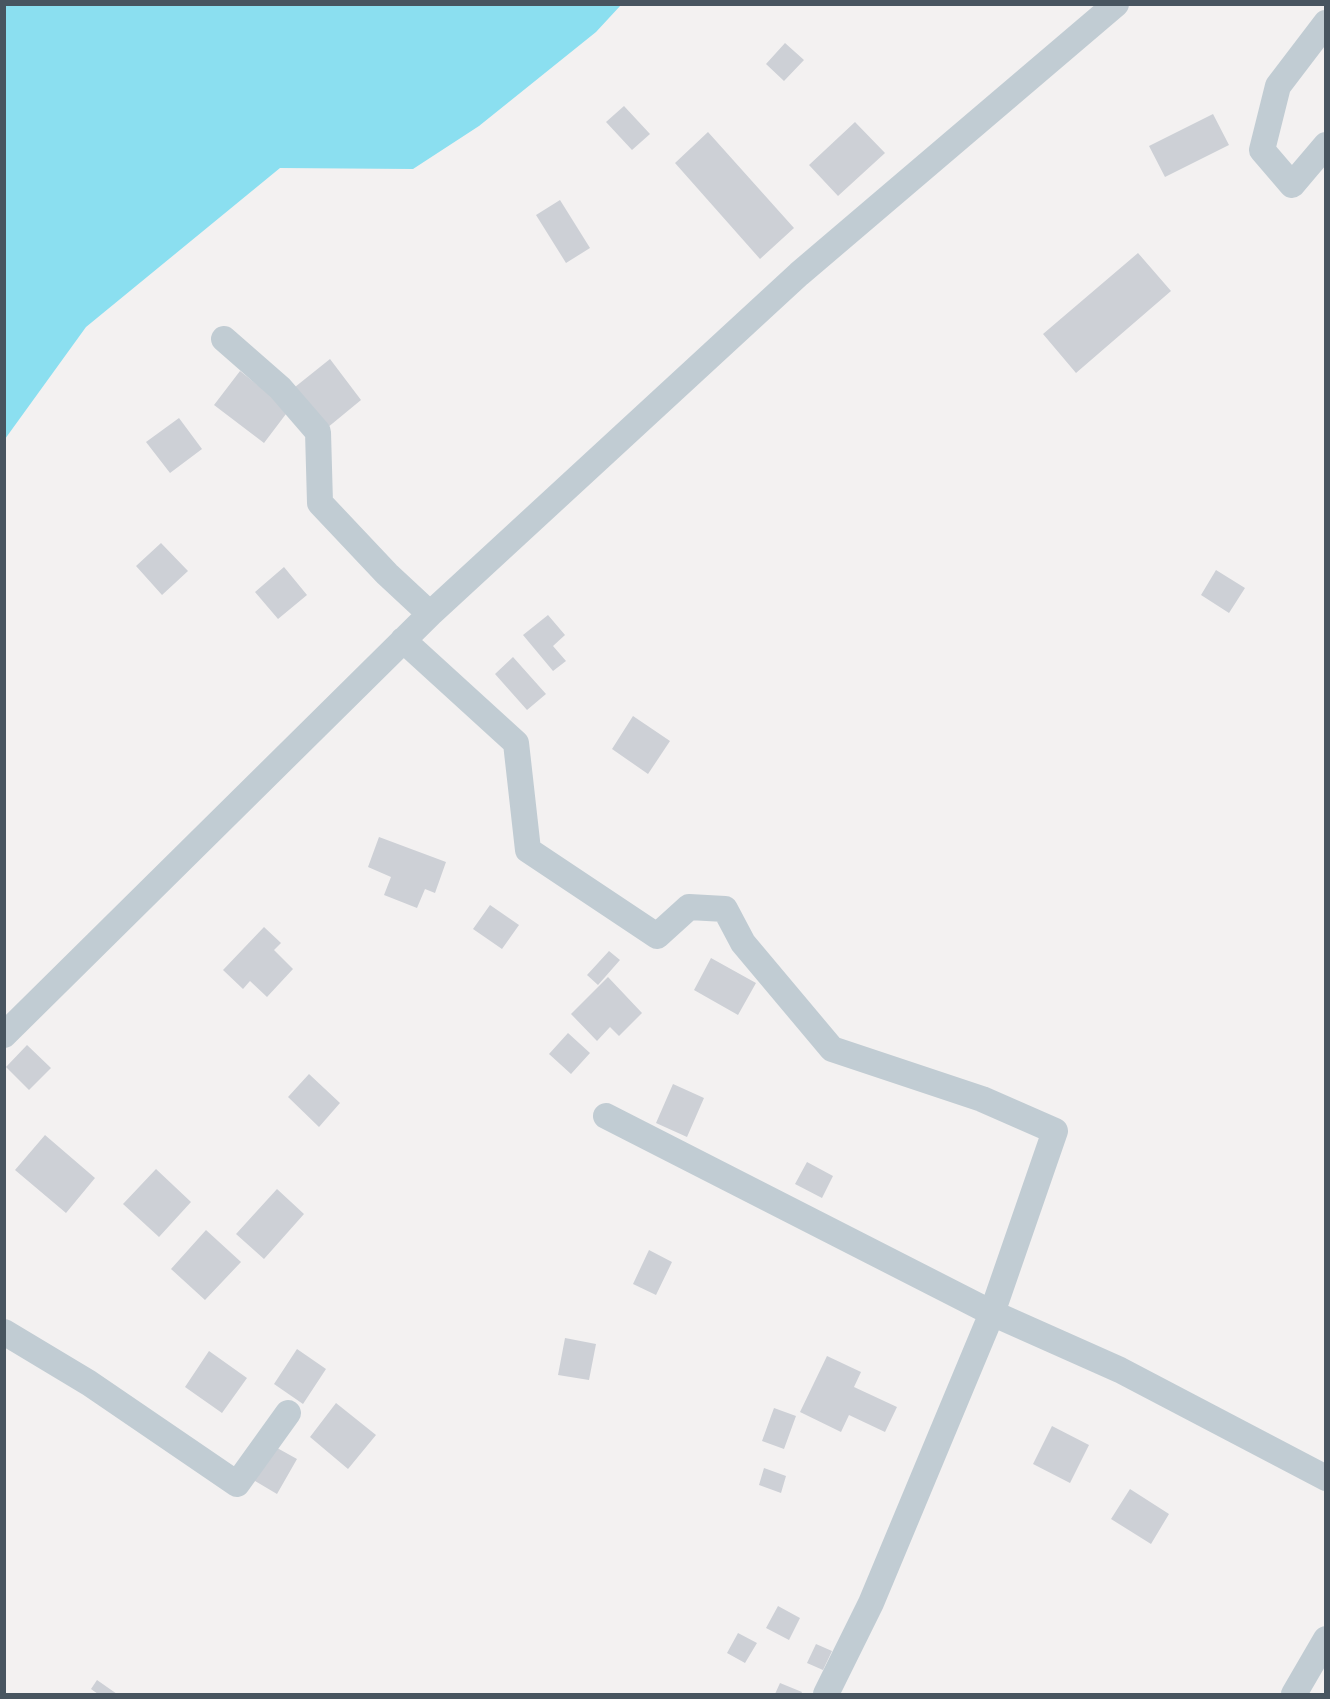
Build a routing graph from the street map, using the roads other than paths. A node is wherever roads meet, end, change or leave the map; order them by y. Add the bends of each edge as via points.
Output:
1 (1116, 4) edge
2 (1326, 23) edge
3 (1326, 145) edge
4 (224, 339) dead end
5 (430, 614) junction
6 (403, 640) junction
7 (4, 1035) edge
8 (606, 1116) dead end
9 (992, 1313) junction
10 (4, 1332) edge
11 (288, 1413) dead end
12 (1326, 1478) edge
13 (1326, 1639) edge
14 (826, 1695) edge
15 (1294, 1695) edge

1 - 5 street via 799,274
2 - 3 street via 1278,86 1262,150 1292,184
4 - 5 street via 280,388 318,432 320,502
5 - 6 street
6 - 7 street
6 - 9 street via 516,743 528,850 657,936 689,907 725,909 743,943 832,1049 982,1100 1055,1131
8 - 9 street
9 - 12 street via 1120,1370
9 - 14 street via 871,1603
10 - 11 street via 89,1383 237,1484
13 - 15 street

